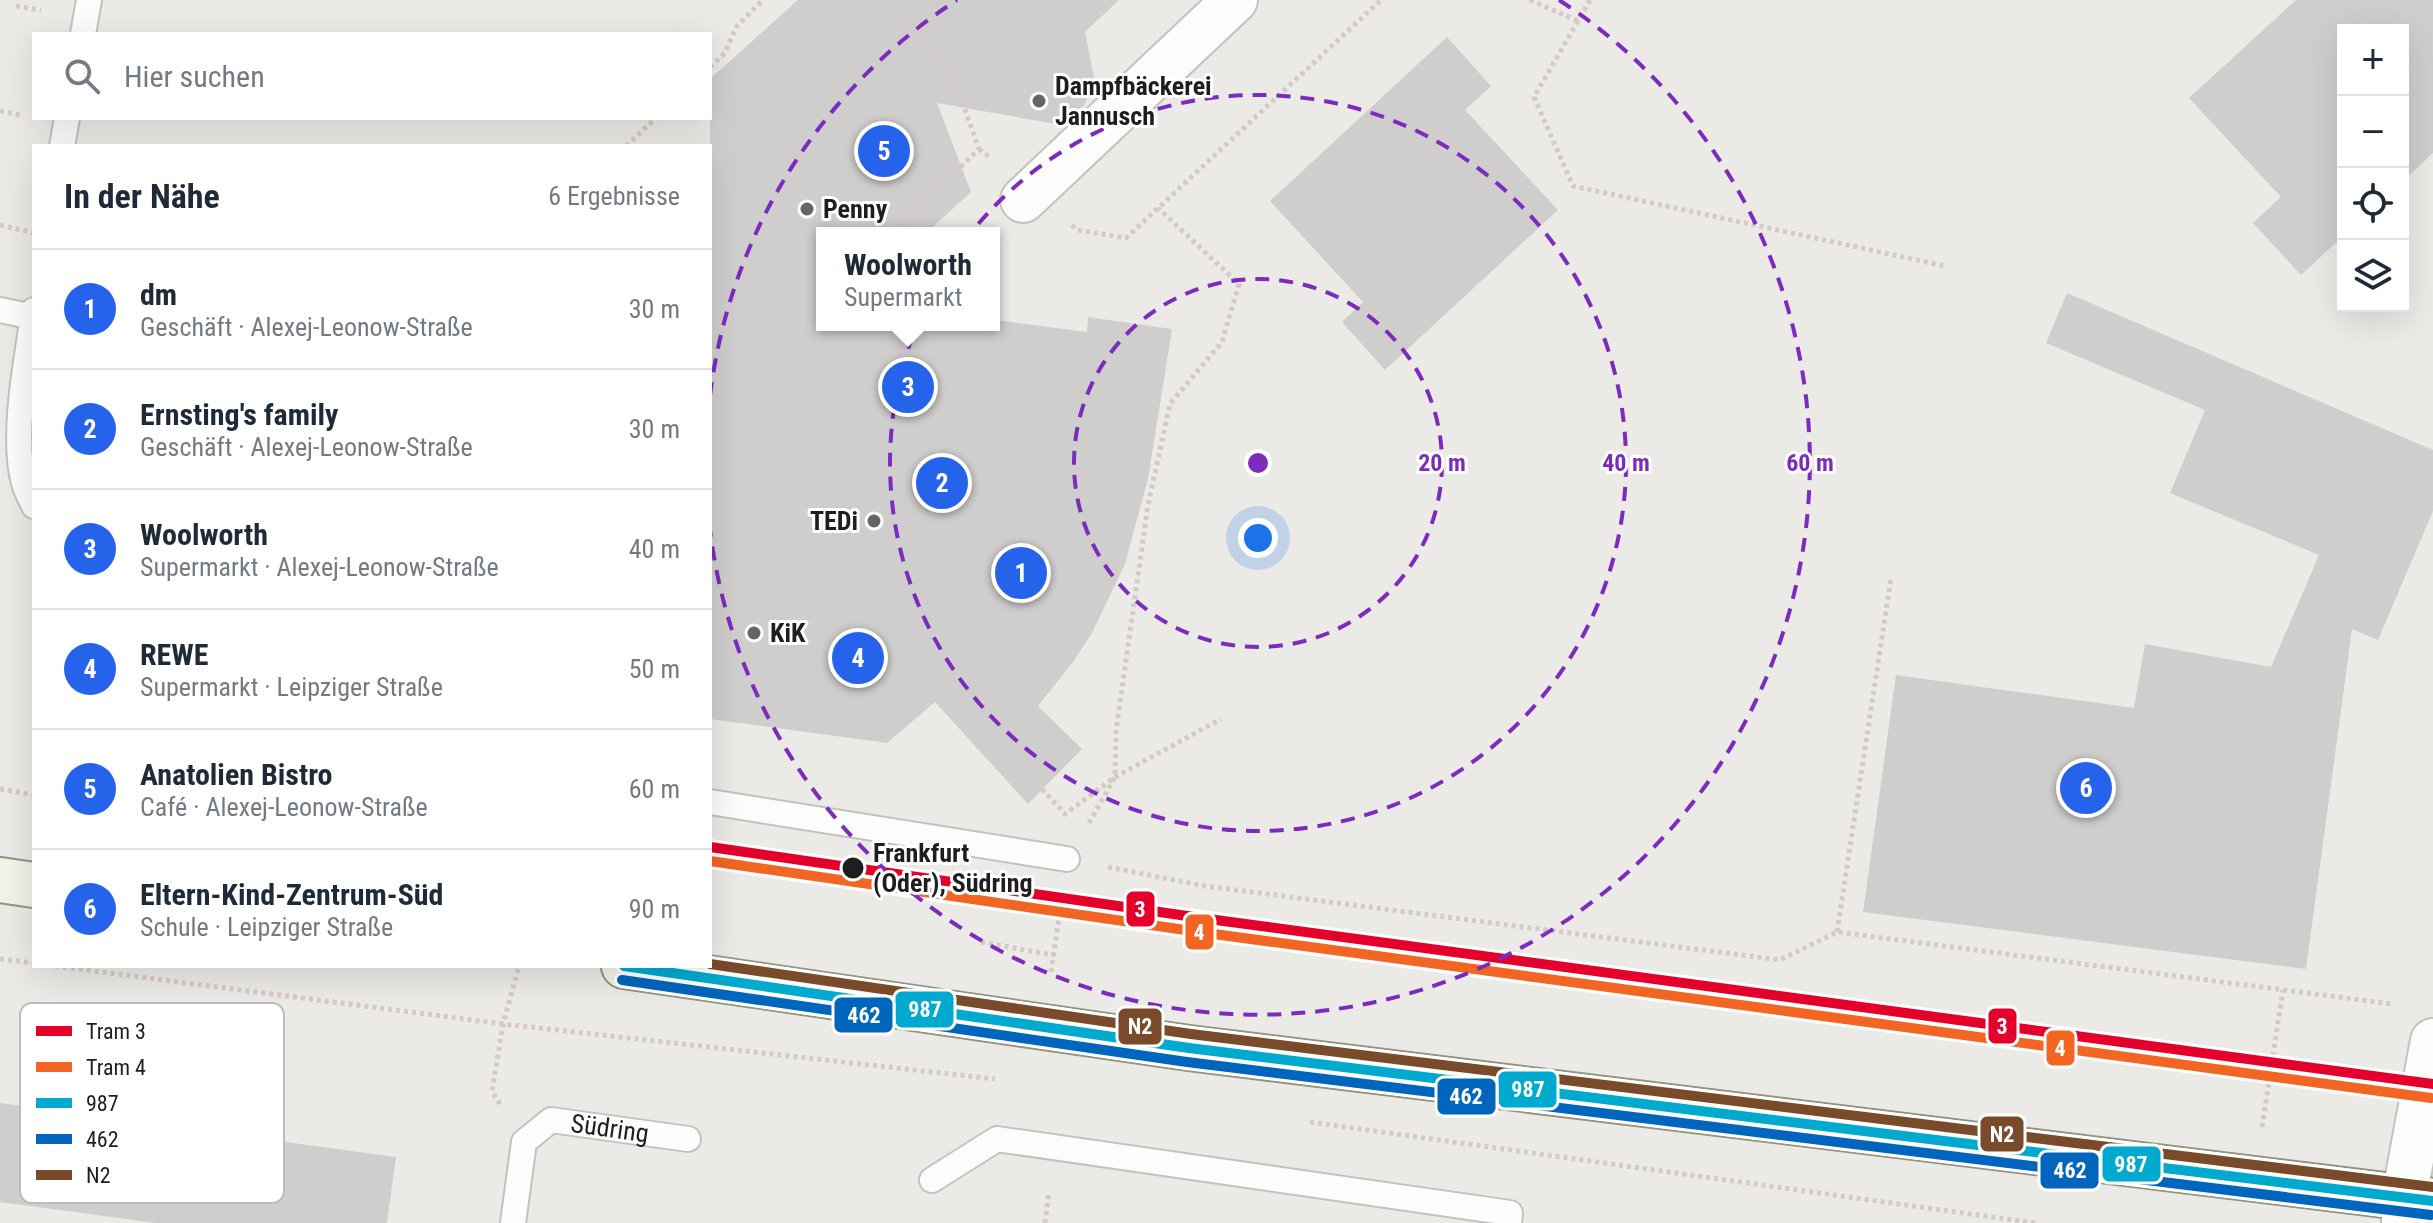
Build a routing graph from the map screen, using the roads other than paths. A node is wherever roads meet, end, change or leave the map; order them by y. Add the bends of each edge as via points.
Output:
1 (89, 0) edge
2 (1235, 0) edge
3 (83, 32) edge
4 (67, 120) edge
5 (62, 144) edge
6 (1030, 194) road end
7 (0, 310) edge
8 (32, 313) edge
9 (32, 319) edge
10 (32, 502) edge
11 (712, 802) edge
12 (1067, 859) road end
13 (0, 880) edge
14 (32, 885) edge
15 (638, 968) edge
16 (2433, 1041) edge
17 (688, 1139) dead end
18 (932, 1180) dead end
19 (2414, 1207) edge
20 (513, 1223) edge
21 (1509, 1223) edge

1 - 3 lane
2 - 6 street
4 - 5 lane
7 - 8 lane
9 - 10 lane via 19,436 23,483
11 - 12 lane
13 - 14 street
15 - 19 street via 1189,1048 2254,1179
16 - 19 street
17 - 20 lane, Südring via 551,1120 524,1142
18 - 21 lane via 997,1139 1510,1213

